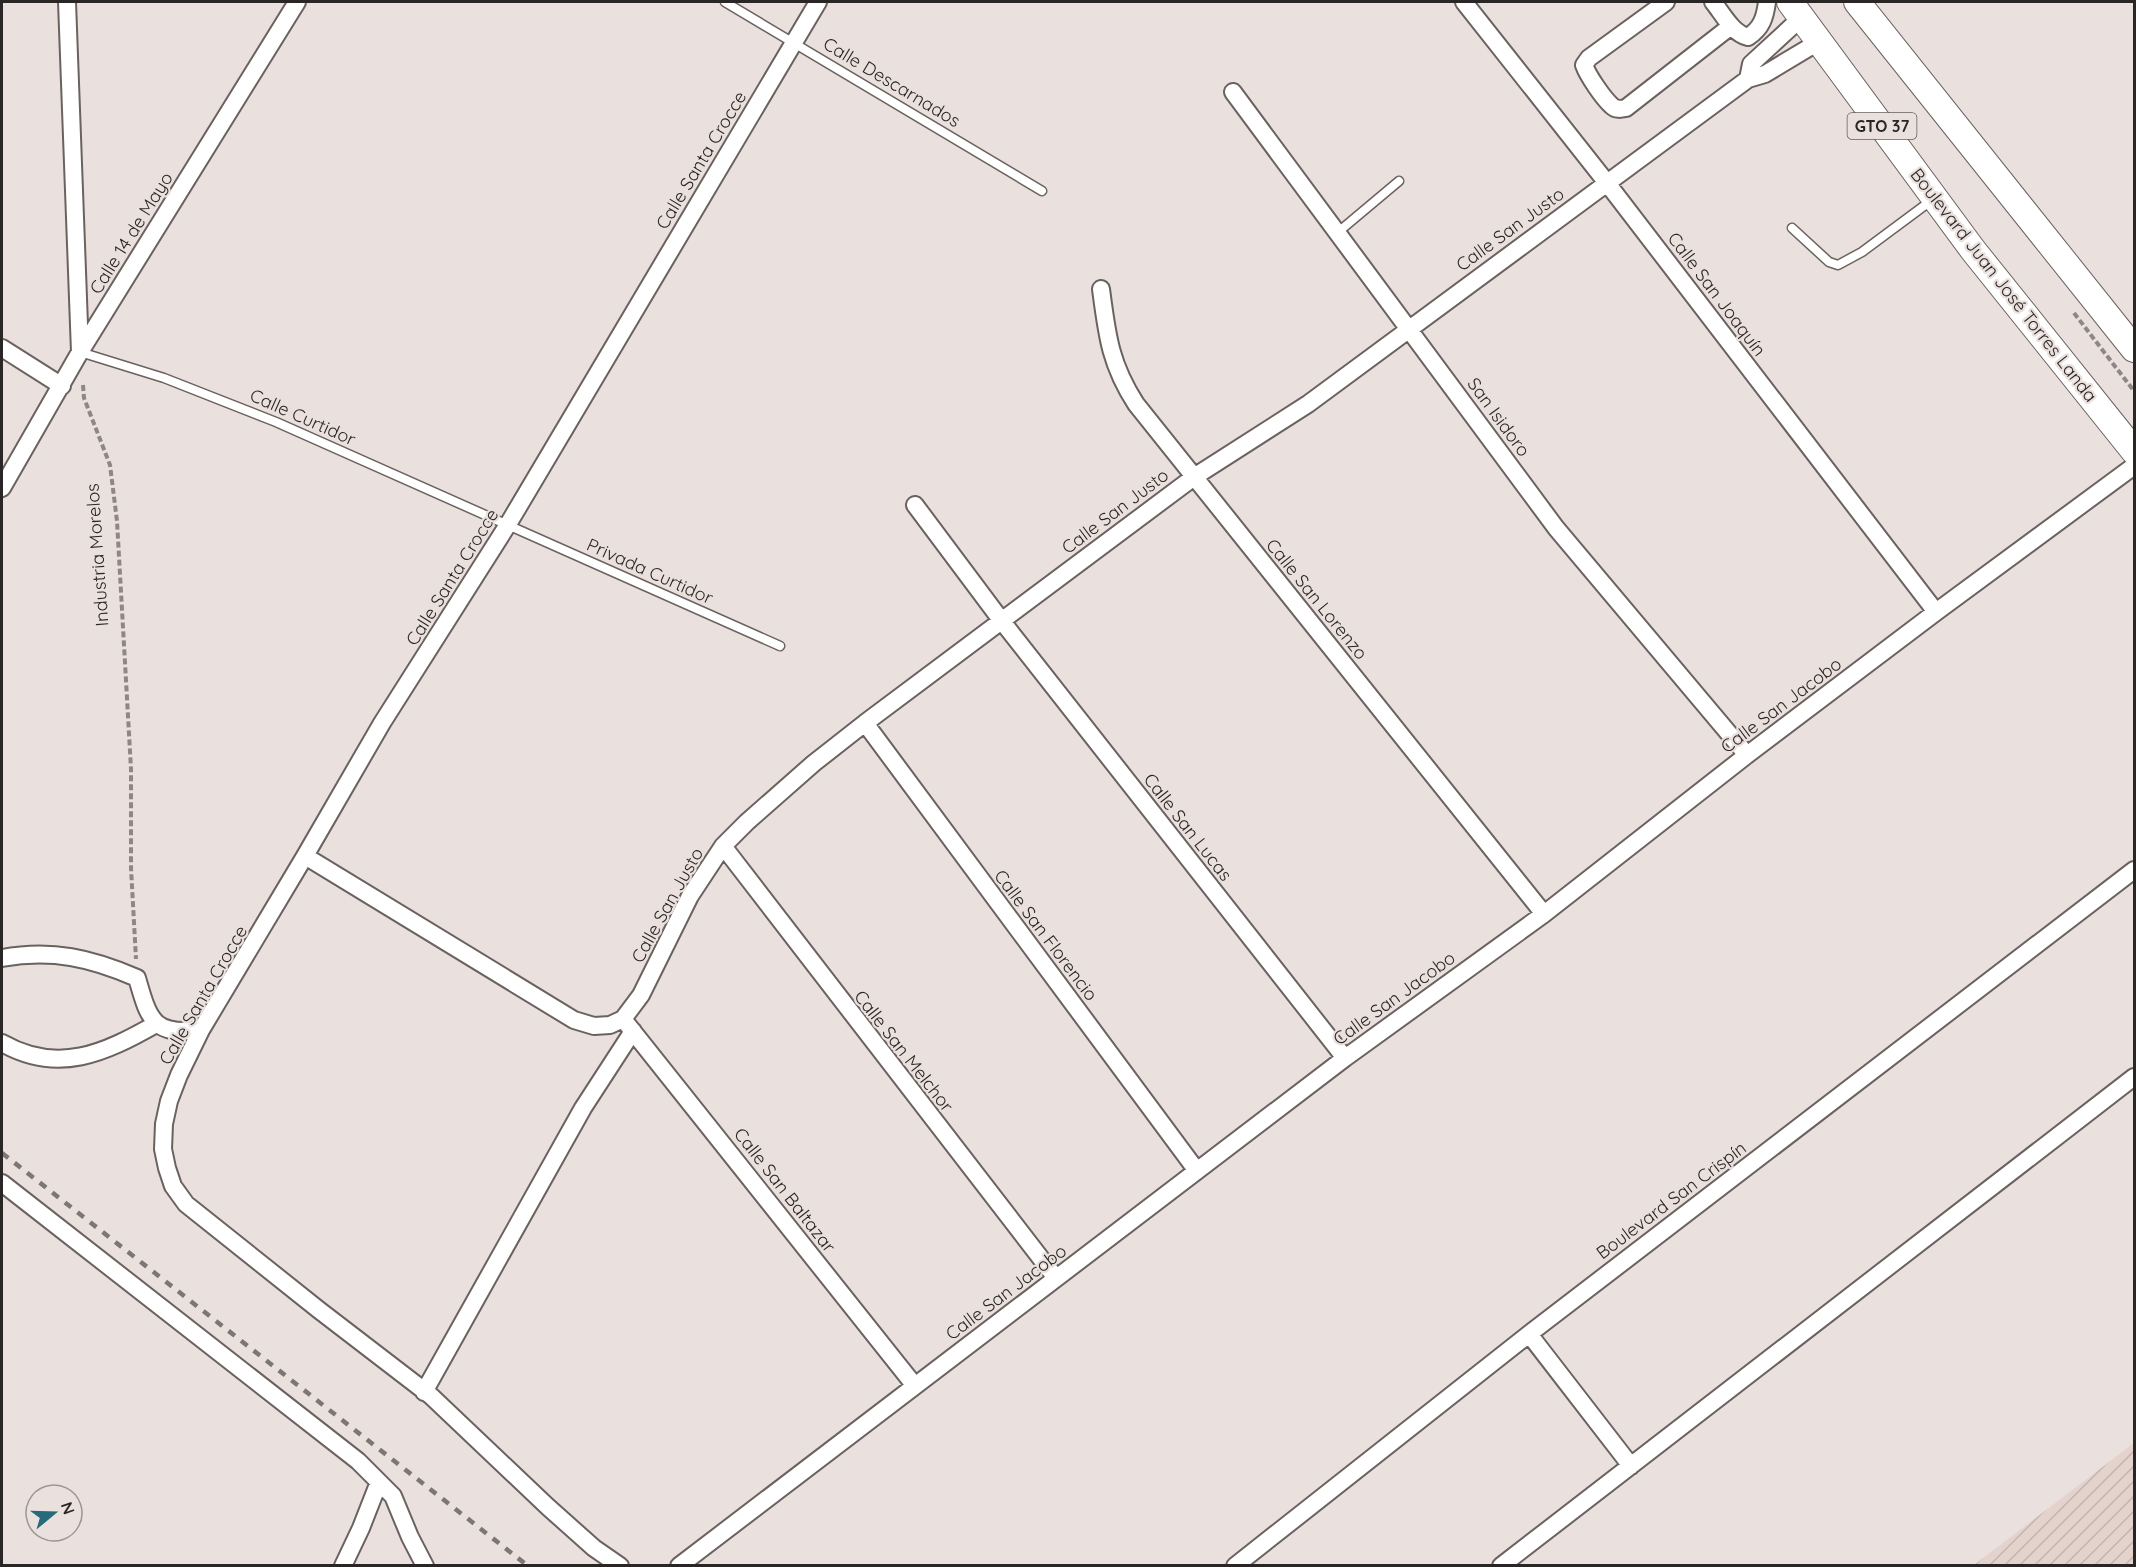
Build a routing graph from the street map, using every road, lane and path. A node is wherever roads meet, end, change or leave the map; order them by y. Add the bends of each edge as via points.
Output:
1 (67, 2) edge
2 (296, 2) edge
3 (724, 2) edge
4 (818, 2) edge
5 (1464, 2) edge
6 (1666, 2) edge
7 (1713, 2) edge
8 (1767, 2) edge
9 (1857, 2) edge
10 (1796, 9) edge
11 (1731, 26) junction
12 (1820, 41) junction
13 (794, 42) junction
14 (1748, 79) junction
15 (1233, 92) dead end
16 (1399, 181) dead end
17 (1607, 183) junction
18 (1042, 191) dead end
19 (1935, 198) junction
20 (1792, 228) dead end
21 (1338, 233) junction
22 (1101, 289) dead end
23 (1409, 329) junction
24 (2, 348) edge
25 (2134, 350) edge
26 (80, 352) junction
27 (62, 386) junction
28 (2134, 451) edge
29 (2134, 466) edge
30 (1194, 477) junction
31 (2, 488) edge
32 (915, 505) dead end
33 (507, 526) junction
34 (1936, 612) junction
35 (1001, 620) junction
36 (780, 646) dead end
37 (865, 723) junction
38 (1747, 755) junction
39 (723, 846) junction
40 (305, 856) junction
41 (2134, 870) edge
42 (1544, 914) junction
43 (2, 958) edge
44 (137, 978) junction
45 (156, 1024) junction
46 (628, 1025) junction
47 (201, 1030) junction
48 (2, 1043) edge
49 (1345, 1058) junction
50 (2134, 1077) edge
51 (1197, 1171) junction
52 (2, 1183) edge
53 (1056, 1278) junction
54 (1529, 1334) junction
55 (915, 1386) junction
56 (424, 1392) junction
57 (1631, 1466) junction
58 (379, 1482) junction
59 (343, 1566) edge
60 (425, 1566) edge
61 (620, 1566) edge
62 (679, 1566) edge
63 (1235, 1566) edge
64 (1502, 1566) edge

1 - 26 street
2 - 26 street, Calle 14 de Mayo
3 - 13 lane, Calle Descarnados
4 - 13 street, Calle Santa Crocce
5 - 17 street, Calle San Joaquín
6 - 11 street via 1584,64 1613,108 1626,108
7 - 11 street
8 - 11 street via 1764,20 1748,38
9 - 25 main road, GTO 37
10 - 12 main road, Boulevard Juan José Torres Landa / GTO 37
10 - 14 street, Calle San Justo via 1751,64
12 - 14 street, Calle San Justo via 1765,74
12 - 19 main road, Boulevard Juan José Torres Landa / GTO 37
13 - 18 lane, Calle Descarnados
13 - 33 street, Calle Santa Crocce
14 - 17 street, Calle San Justo
15 - 21 street, San Isidoro
16 - 21 lane
17 - 23 street, Calle San Justo
17 - 34 street, Calle San Joaquín
19 - 20 lane via 1838,265 1829,262
19 - 28 main road, Boulevard Juan José Torres Landa / GTO 37
21 - 23 street, San Isidoro
22 - 30 street, Calle San Lorenzo via 1110,351 1124,385
23 - 30 street, Calle San Justo via 1308,404
23 - 38 street, San Isidoro via 1556,528
24 - 27 street
26 - 27 street, Calle 14 de Mayo
26 - 33 lane, Calle Curtidor via 215,397
26 - 44 path, Industria Morelos via 84,398 110,465 117,521
27 - 31 street, Calle 14 de Mayo
29 - 34 street, Calle San Jacobo
30 - 35 street, Calle San Justo
30 - 42 street, Calle San Lorenzo
32 - 35 street, Calle San Lucas
33 - 36 lane, Privada Curtidor
33 - 40 street, Calle Santa Crocce via 382,723
34 - 38 street, Calle San Jacobo
35 - 37 street, Calle San Justo
35 - 49 street, Calle San Lucas
37 - 39 street, Calle San Justo via 806,770
37 - 51 street, Calle San Florencio
38 - 42 street, Calle San Jacobo
39 - 46 street, Calle San Justo via 690,896
39 - 53 street, Calle San Melchor
40 - 46 street via 574,1020 594,1026
40 - 47 street, Calle Santa Crocce
41 - 54 street, Boulevard San Crispín
42 - 49 street, Calle San Jacobo
43 - 44 street via 33,954 73,957
44 - 45 street via 149,1016
45 - 47 street via 183,1032
45 - 48 street via 94,1055 72,1059 34,1057
46 - 55 street, Calle San Baltazar
46 - 56 street, Calle San Justo
47 - 56 street, Calle Santa Crocce via 178,1076 164,1124 163,1149 173,1186 186,1204
49 - 51 street, Calle San Jacobo
50 - 57 street
51 - 53 street, Calle San Jacobo
52 - 58 street via 358,1461
53 - 55 street, Calle San Jacobo
54 - 57 street
54 - 63 street, Boulevard San Crispín
55 - 62 street, Calle San Jacobo
56 - 61 street via 594,1548
57 - 64 street
58 - 59 street
58 - 60 street via 395,1501

